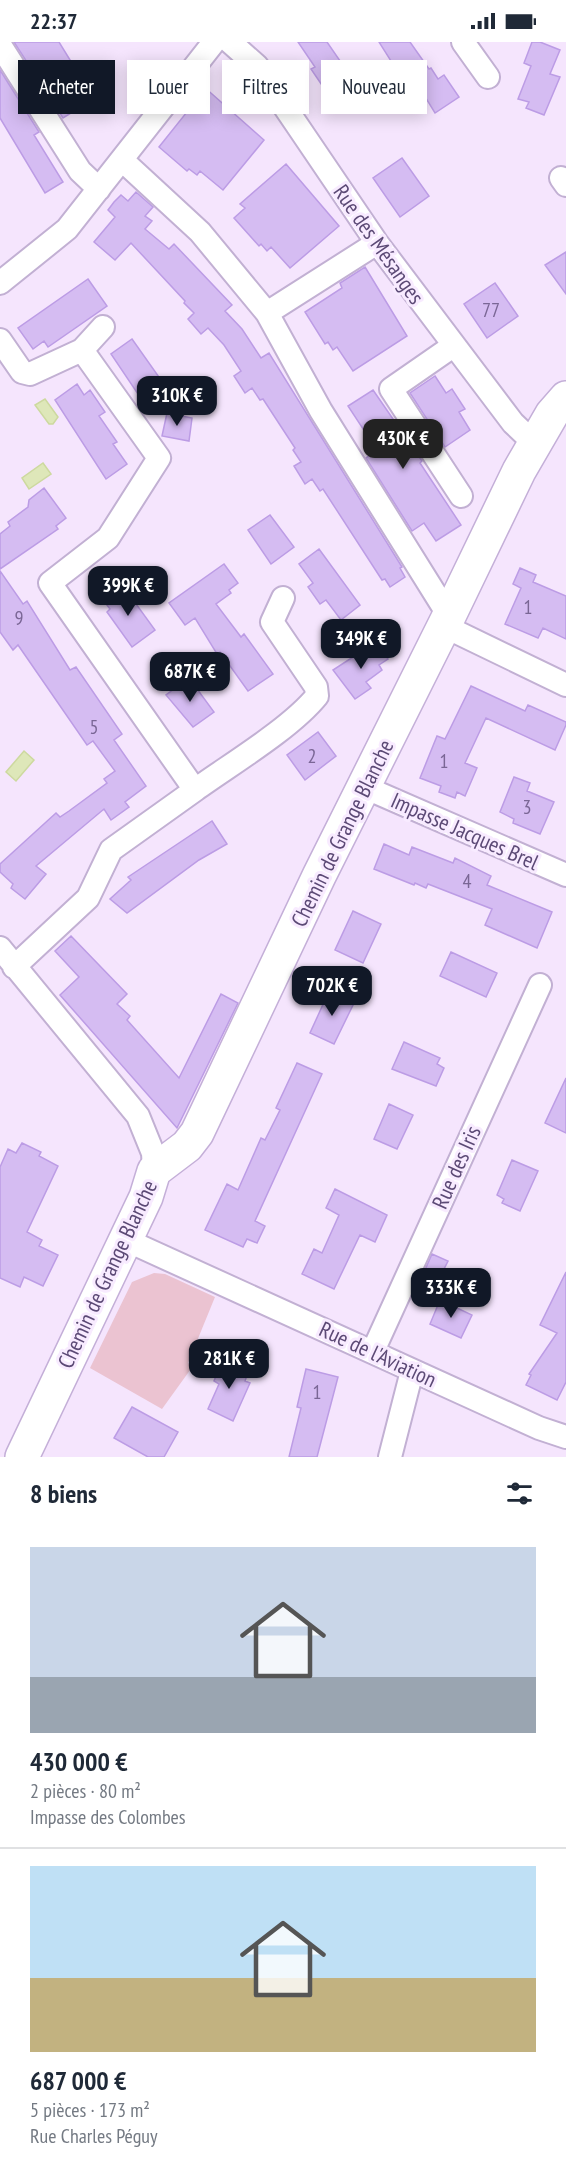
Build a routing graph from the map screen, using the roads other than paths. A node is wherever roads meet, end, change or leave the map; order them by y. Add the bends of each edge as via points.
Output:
1 (214, 42) edge
2 (230, 42) edge
3 (463, 42) edge
4 (0, 45) edge
5 (488, 77) dead end
6 (122, 160) junction
7 (99, 189) junction
8 (377, 243) junction
9 (0, 283) edge
10 (267, 314) junction
11 (103, 327) dead end
12 (0, 340) edge
13 (453, 346) junction
14 (82, 350) junction
15 (566, 398) edge
16 (533, 442) junction
17 (461, 496) dead end
18 (283, 598) dead end
19 (447, 621) junction
20 (566, 685) edge
21 (364, 787) junction
22 (195, 790) junction
23 (566, 875) edge
24 (0, 948) edge
25 (14, 967) junction
26 (540, 985) dead end
27 (154, 1171) junction
28 (126, 1240) junction
29 (373, 1351) junction
30 (412, 1371) junction
31 (566, 1437) edge
32 (22, 1457) edge
33 (390, 1457) edge

1 - 6 street
2 - 8 street, Rue des Mésanges via 257,66
3 - 5 street
4 - 7 street via 80,171
6 - 7 street
6 - 10 street via 201,232
7 - 9 street via 67,230
8 - 10 street
8 - 13 street, Rue des Mésanges
10 - 19 street
11 - 14 street
12 - 14 street via 22,372 30,374
13 - 16 street, Rue des Mésanges via 513,423
13 - 17 street via 391,389
14 - 22 street via 159,458 108,538 50,583
15 - 16 street, Chemin de Grange Blanche
16 - 19 street, Chemin de Grange Blanche
18 - 22 street via 272,622 316,687 317,696 261,743
19 - 20 street
19 - 21 street, Chemin de Grange Blanche
21 - 23 street, Impasse Jacques Brel
21 - 27 street, Chemin de Grange Blanche via 197,1133 188,1146
22 - 25 street via 111,850 88,898
24 - 25 street
25 - 27 street via 138,1116 153,1153
26 - 29 street, Rue des Iris
27 - 28 street, Chemin de Grange Blanche
28 - 29 street, Rue de l'Aviation
28 - 32 street, Chemin de Grange Blanche
29 - 30 street, Rue de l'Aviation
30 - 31 street, Rue de l'Aviation
30 - 33 street

